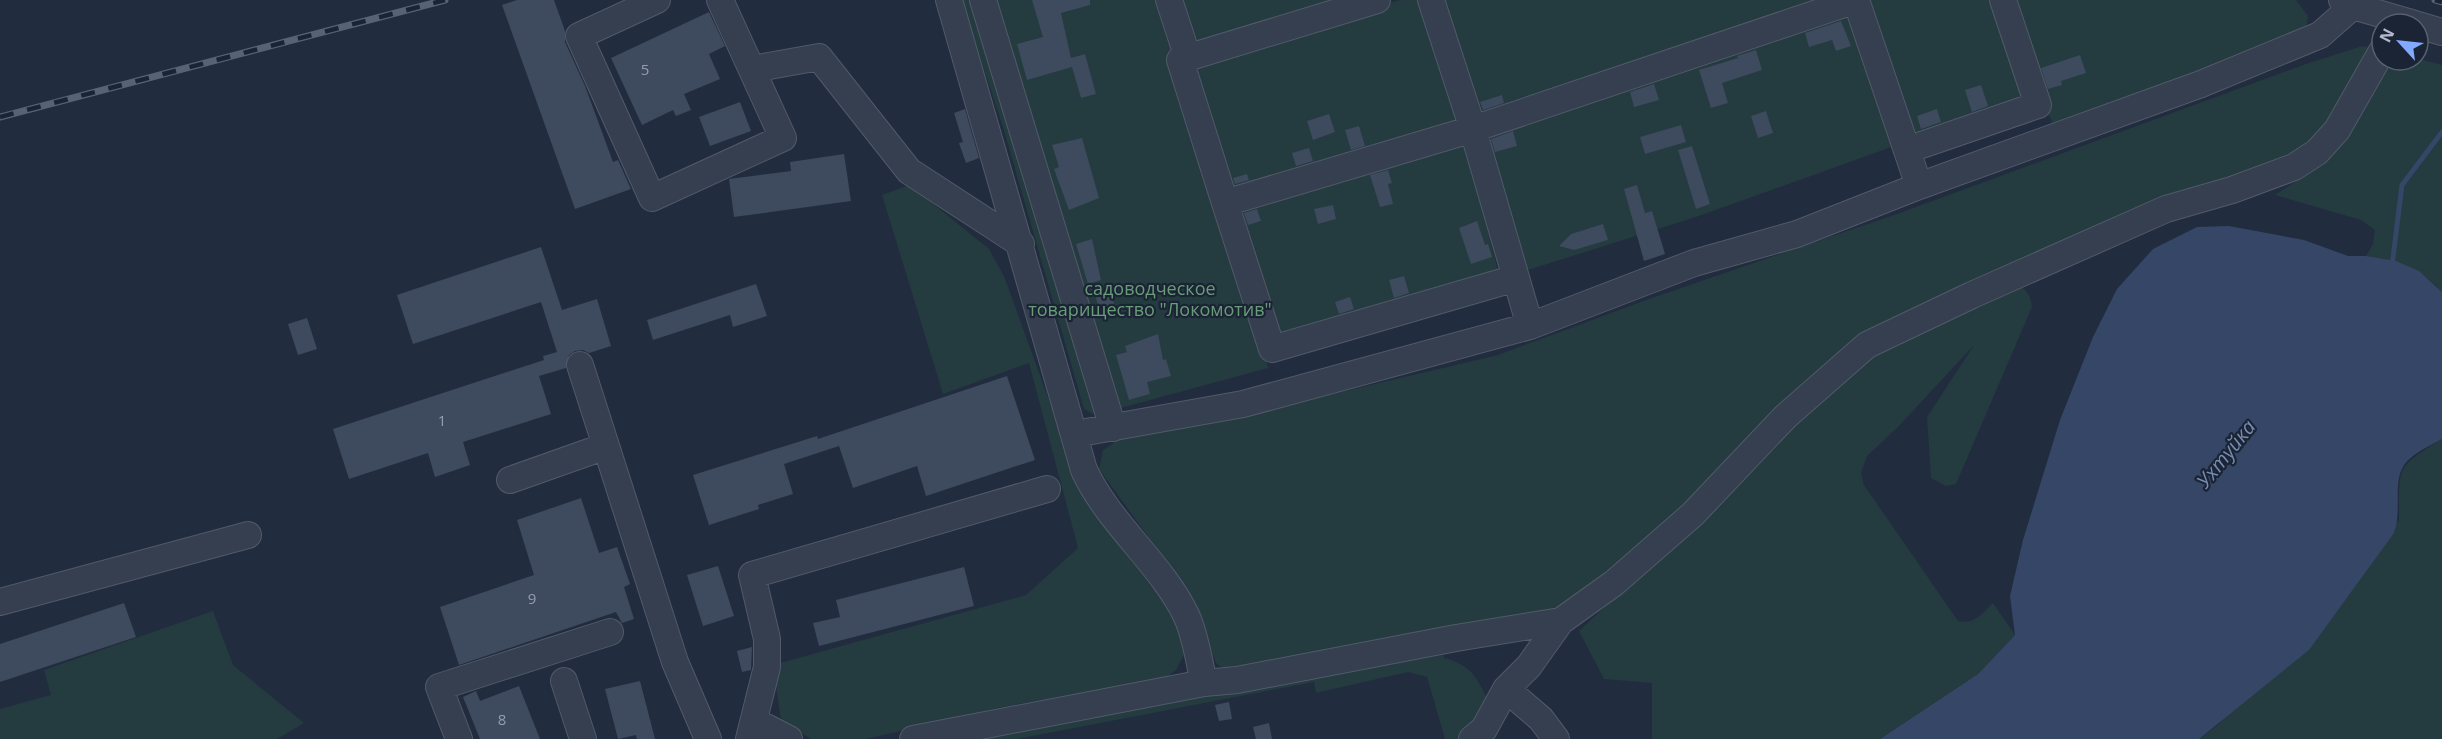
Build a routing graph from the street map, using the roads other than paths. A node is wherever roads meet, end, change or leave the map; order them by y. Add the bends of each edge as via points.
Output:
1 (657, 0) edge
2 (720, 0) edge
3 (949, 0) edge
4 (983, 0) edge
5 (1169, 0) edge
6 (1377, 0) edge
7 (1431, 0) edge
8 (1856, 0) edge
9 (2003, 0) edge
10 (2348, 3) edge
11 (2375, 12) edge
12 (1188, 58) junction
13 (752, 69) junction
14 (2370, 72) edge
15 (1473, 129) junction
16 (1907, 150) junction
17 (1919, 186) junction
18 (1225, 202) junction
19 (1021, 244) junction
20 (1516, 278) junction
21 (1530, 326) junction
22 (580, 365) dead end
23 (1113, 428) junction
24 (1077, 442) junction
25 (606, 446) junction
26 (510, 480) dead end
27 (1047, 489) dead end
28 (248, 536) dead end
29 (0, 602) edge
30 (1561, 621) junction
31 (610, 633) dead end
32 (564, 681) dead end
33 (1204, 684) junction
34 (1506, 689) junction
35 (751, 730) edge
36 (459, 739) edge
37 (583, 739) edge
38 (708, 739) edge
39 (789, 739) edge
40 (913, 739) edge
41 (1472, 739) edge
42 (1556, 739) edge

1 - 13 street via 579,36 651,198 783,138
2 - 13 street
3 - 19 street
4 - 23 street
5 - 12 street
6 - 12 street
7 - 15 street
8 - 15 street
8 - 16 street
9 - 16 street via 2038,105
10 - 11 street
10 - 17 street via 2320,35 2201,84
12 - 18 street via 1180,60
13 - 19 street via 819,57 909,171
14 - 30 street via 2337,130 2318,152 2294,167 2166,209 1867,345 1785,417 1693,514 1614,583
15 - 18 street
15 - 20 street
16 - 17 street
17 - 21 street via 1797,234 1694,263
18 - 20 street via 1272,349
19 - 24 street
20 - 21 street
21 - 23 street via 1243,404
22 - 25 street
23 - 24 street
24 - 33 street via 1095,492 1186,616
25 - 26 street
25 - 38 street via 675,662
27 - 35 street via 752,576 767,639 767,667
28 - 29 street
30 - 33 street
30 - 34 street via 1529,666
31 - 36 street via 440,687
32 - 37 street
33 - 40 street
34 - 41 street via 1484,729
34 - 42 street via 1541,719
35 - 39 street

